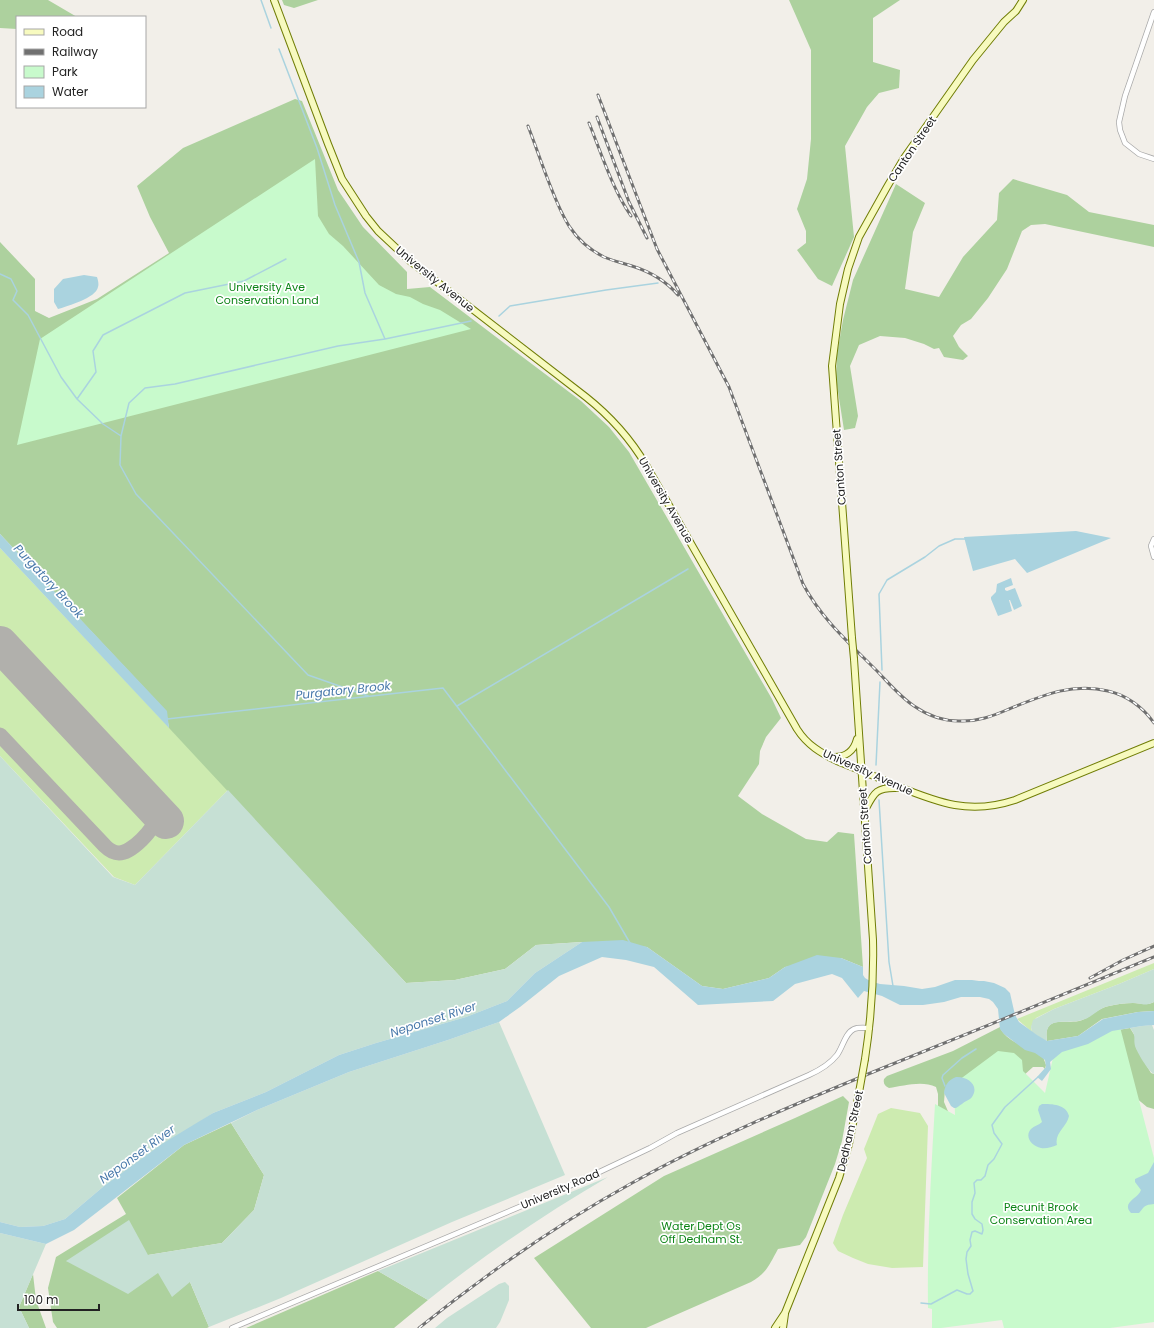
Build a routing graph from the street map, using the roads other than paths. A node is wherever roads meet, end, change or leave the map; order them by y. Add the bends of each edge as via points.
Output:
1 (274, 0) edge
2 (1023, 0) edge
3 (1154, 12) edge
4 (1154, 159) edge
5 (1154, 539) edge
6 (1154, 557) edge
7 (859, 736) junction
8 (1154, 743) edge
9 (827, 756) junction
10 (861, 770) junction
11 (903, 788) junction
12 (864, 812) junction
13 (873, 988) joint
14 (870, 1028) junction
15 (785, 1313) junction
16 (232, 1328) edge
17 (775, 1328) edge
18 (783, 1328) edge

1 - 9 main road, University Avenue via 342,179 366,216 410,261 596,404 623,432 646,465 797,729 808,743
2 - 7 main road, Canton Street, bridge via 973,60 904,158 859,237 840,304 832,366
3 - 4 street via 1125,96 1119,122 1125,143 1139,154
5 - 6 street via 1151,546
7 - 9 main road via 854,748 848,753 839,757
7 - 10 main road, Canton Street
8 - 11 main road, University Avenue via 1015,800 994,806 966,807 945,804
9 - 10 main road, University Avenue
10 - 11 main road, University Avenue
10 - 12 main road, Canton Street
11 - 12 main road via 879,790
12 - 13 main road, Canton Street via 873,921
13 - 14 main road, Dedham Street
14 - 15 main road, Dedham Street, bridge via 851,1135 840,1174
14 - 16 street, University Road via 853,1030 834,1058 823,1068 809,1075 677,1133 574,1184
15 - 17 main road, Dedham Street
15 - 18 main road, Dedham Street

